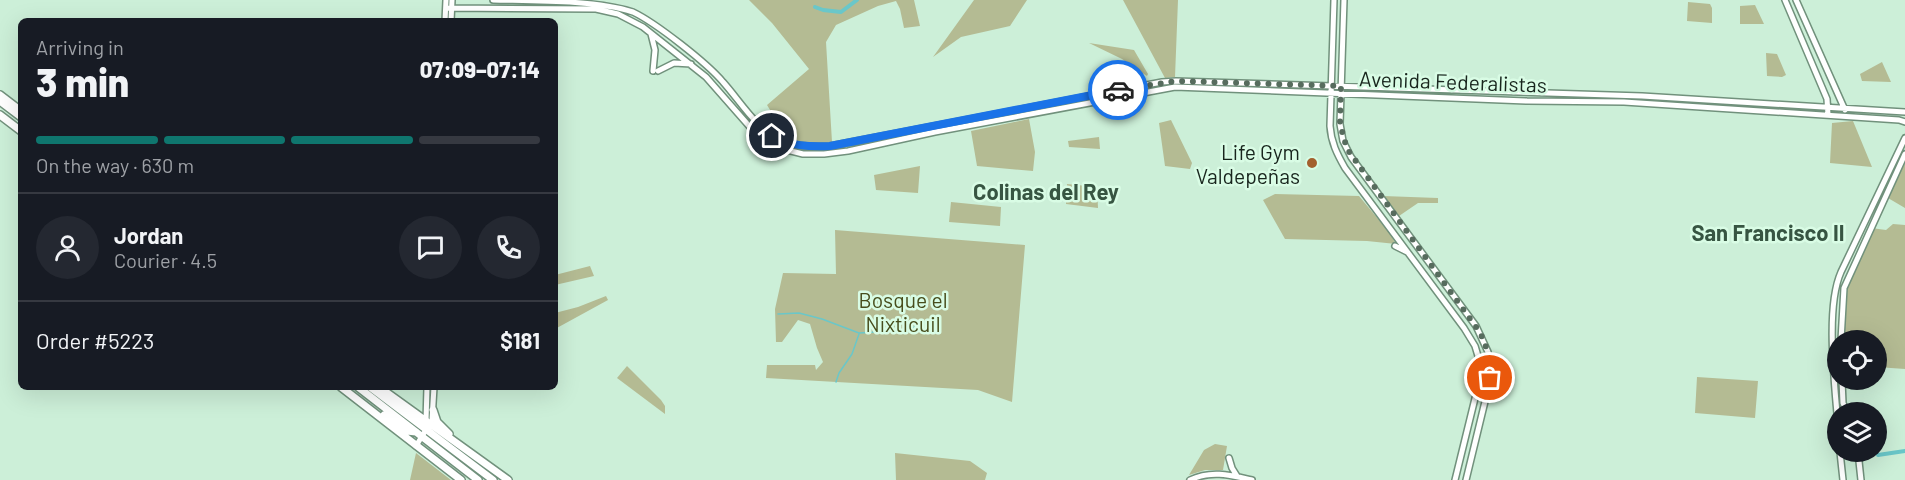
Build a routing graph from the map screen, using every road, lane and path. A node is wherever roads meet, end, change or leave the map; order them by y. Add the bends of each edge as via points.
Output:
1 (446, 0) edge
2 (493, 0) edge
3 (1334, 0) edge
4 (1344, 0) edge
5 (1785, 0) edge
6 (1796, 0) edge
7 (450, 5) edge
8 (650, 32) junction
9 (1816, 47) junction
10 (1808, 51) junction
11 (693, 65) junction
12 (1331, 86) junction
13 (1341, 86) junction
14 (1330, 93) junction
15 (1527, 93) junction
16 (1341, 94) junction
17 (0, 95) edge
18 (0, 101) edge
19 (1527, 101) junction
20 (1828, 107) junction
21 (1844, 108) junction
22 (0, 109) edge
23 (18, 109) edge
24 (1905, 112) edge
25 (0, 115) edge
26 (18, 115) edge
27 (1828, 115) junction
28 (1847, 117) junction
29 (1904, 121) edge
30 (18, 123) edge
31 (18, 129) edge
32 (1905, 138) edge
33 (1347, 149) junction
34 (1336, 153) junction
35 (1905, 154) edge
36 (1395, 246) dead end
37 (1410, 254) junction
38 (1476, 326) junction
39 (1833, 330) edge
40 (1842, 330) edge
41 (1467, 332) junction
42 (345, 390) edge
43 (362, 390) edge
44 (374, 390) edge
45 (383, 390) edge
46 (427, 390) edge
47 (434, 390) edge
48 (356, 399) junction
49 (433, 410) junction
50 (427, 426) junction
51 (419, 435) junction
52 (453, 439) junction
53 (415, 445) junction
54 (1229, 458) dead end
55 (1841, 462) edge
56 (1859, 462) edge
57 (1238, 477) junction
58 (461, 480) edge
59 (478, 480) edge
60 (493, 480) edge
61 (508, 480) edge
62 (1190, 480) edge
63 (1252, 480) edge
64 (1455, 480) edge
65 (1466, 480) edge
66 (1843, 480) edge
67 (1861, 480) edge

1 - 7 street
2 - 12 street, Avenida Federalistas via 598,3 635,13 709,68 765,130 781,141 802,146 830,146 1170,81
3 - 12 street
4 - 13 street
5 - 10 street
6 - 9 street
7 - 8 street, Avenida Federalistas via 602,10 627,18
8 - 11 street, Avenida Federalistas
8 - 11 street via 656,71 674,63
9 - 10 street
9 - 21 street
10 - 20 street
11 - 14 street, Avenida Federalistas via 757,135 779,148 803,154 848,151 1166,88
12 - 13 street, Avenida Federalistas
12 - 14 street
13 - 15 street, Avenida Federalistas
13 - 16 street
14 - 16 street, Avenida Federalistas
14 - 34 street via 1330,132
15 - 19 street
15 - 20 street, Avenida Federalistas
16 - 19 street, Avenida Federalistas
16 - 33 street via 1340,124
17 - 23 main road
18 - 26 main road
19 - 27 street, Avenida Federalistas via 1624,102
20 - 21 street, Avenida Federalistas
20 - 27 street
21 - 24 street, Avenida Federalistas
21 - 28 street
22 - 30 main road
24 - 29 street
25 - 31 main road
27 - 28 street, Avenida Federalistas
28 - 29 street, Avenida Federalistas
32 - 39 street via 1838,279
33 - 34 street
33 - 38 street
34 - 37 street
35 - 40 street via 1844,288
36 - 37 street
37 - 41 street
38 - 41 street
38 - 65 street via 1491,362 1490,378
41 - 64 street via 1478,356 1480,378
42 - 48 main road
43 - 51 main road
44 - 50 main road
45 - 50 main road
46 - 50 street
47 - 49 street
48 - 51 main road
48 - 53 main road
49 - 50 street
49 - 52 main road via 437,422
50 - 51 street
50 - 52 main road
50 - 60 main road
51 - 53 street
51 - 59 main road
52 - 61 main road
53 - 58 main road
54 - 57 street
55 - 66 street
56 - 67 street
57 - 62 street via 1209,474
57 - 63 street

